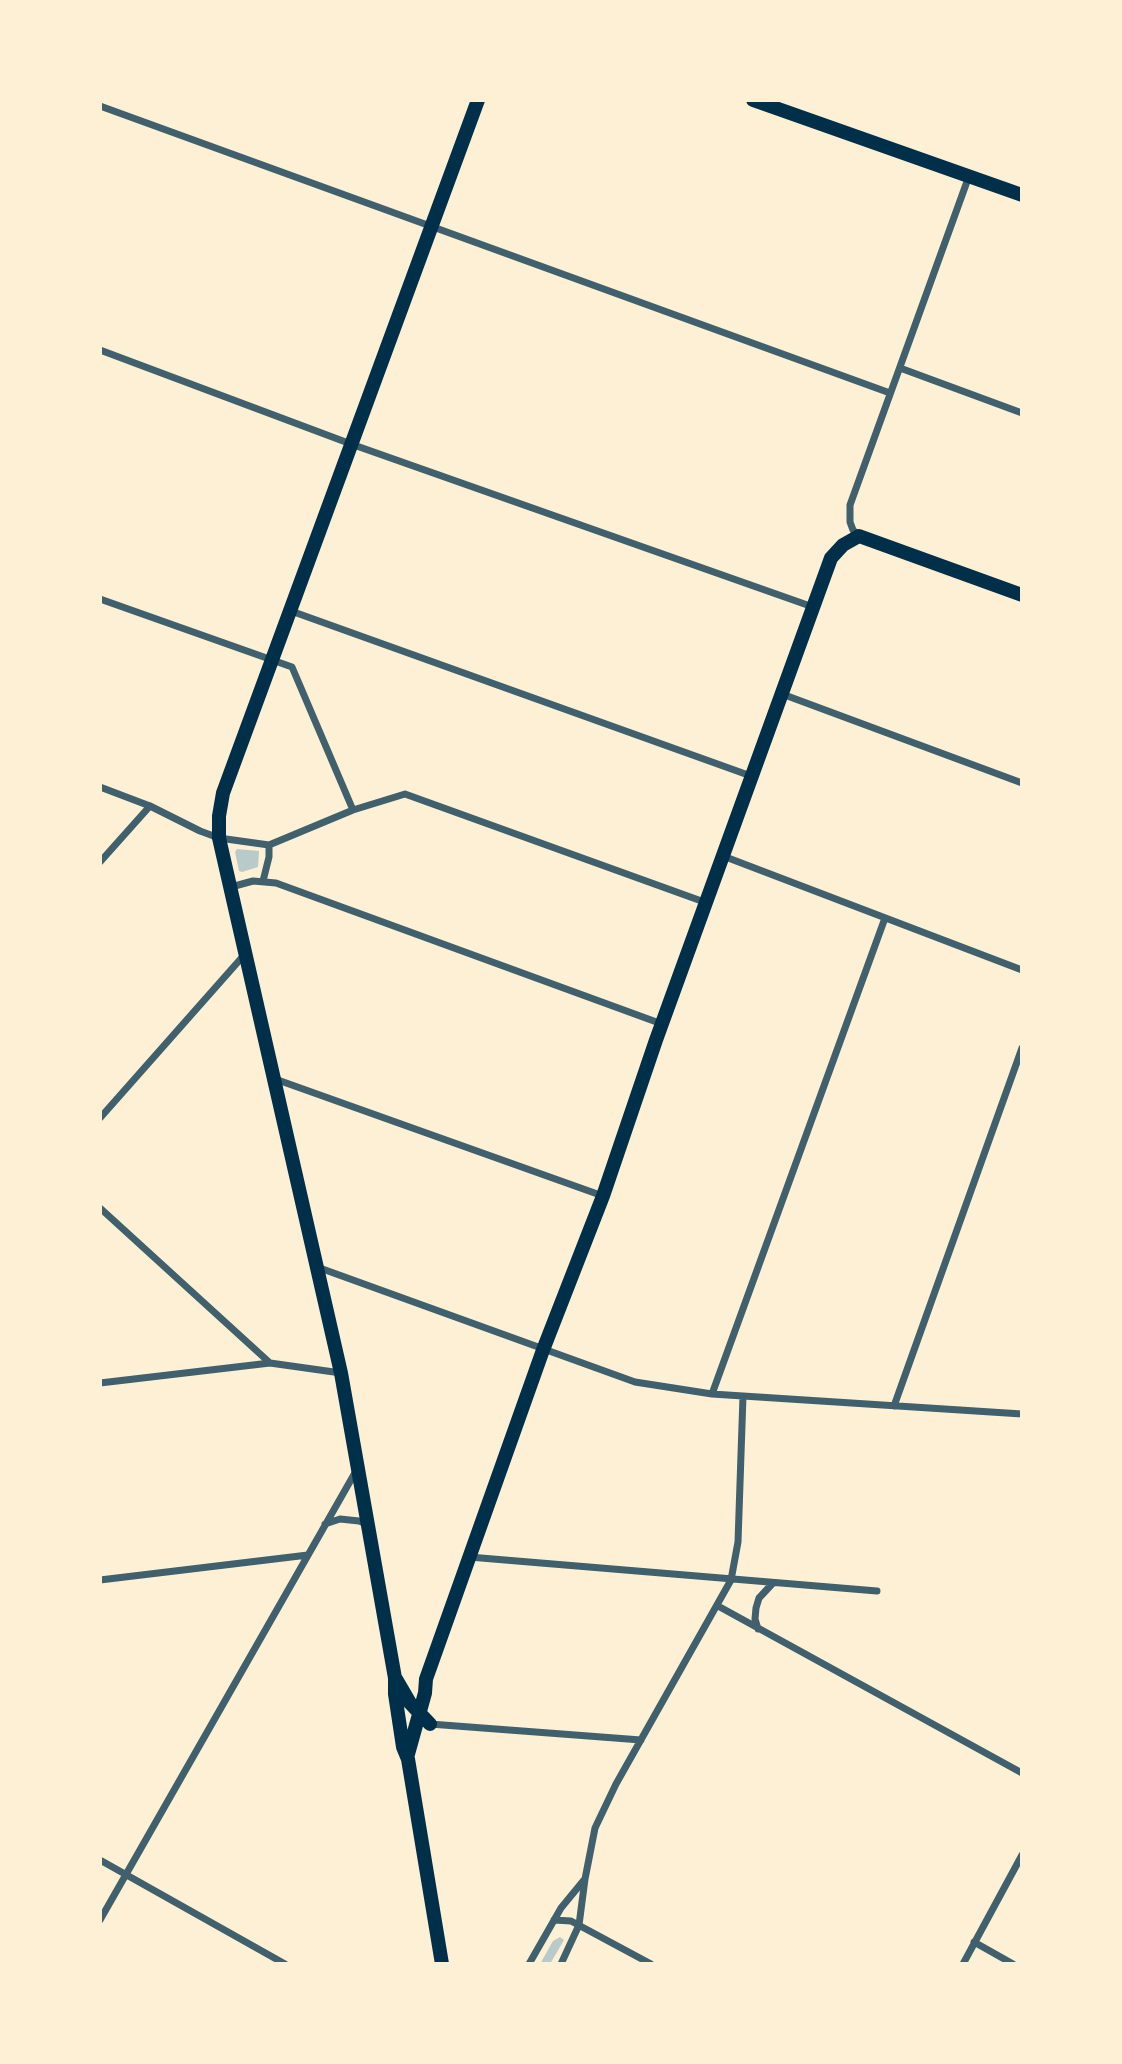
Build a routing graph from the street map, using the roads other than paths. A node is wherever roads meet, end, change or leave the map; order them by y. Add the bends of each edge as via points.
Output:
1 (478, 100) edge
2 (753, 100) edge
3 (100, 106) edge
4 (969, 176) junction
5 (1019, 192) edge
6 (431, 227) junction
7 (100, 350) edge
8 (900, 368) junction
9 (890, 393) junction
10 (1022, 413) edge
11 (351, 444) junction
12 (859, 536) junction
13 (1022, 595) edge
14 (100, 599) edge
15 (813, 607) junction
16 (290, 611) junction
17 (272, 660) junction
18 (781, 694) junction
19 (752, 776) junction
20 (1022, 783) edge
21 (100, 787) edge
22 (150, 806) junction
23 (353, 810) junction
24 (219, 838) junction
25 (269, 845) junction
26 (723, 856) junction
27 (100, 862) edge
28 (262, 881) junction
29 (231, 887) junction
30 (707, 903) junction
31 (885, 918) junction
32 (246, 954) junction
33 (1022, 970) edge
34 (662, 1024) junction
35 (1022, 1048) edge
36 (274, 1079) junction
37 (100, 1118) edge
38 (603, 1196) junction
39 (100, 1208) edge
40 (317, 1266) junction
41 (543, 1350) junction
42 (270, 1363) junction
43 (341, 1373) junction
44 (100, 1384) edge
45 (712, 1394) junction
46 (743, 1396) junction
47 (894, 1406) junction
48 (1022, 1414) edge
49 (358, 1468) junction
50 (324, 1525) junction
51 (368, 1525) junction
52 (308, 1555) junction
53 (469, 1557) junction
54 (100, 1580) edge
55 (731, 1580) junction
56 (774, 1583) junction
57 (877, 1591) dead end
58 (718, 1606) junction
59 (758, 1629) junction
60 (395, 1678) junction
61 (426, 1679) junction
62 (421, 1720) junction
63 (641, 1740) junction
64 (408, 1759) junction
65 (1022, 1773) edge
66 (1022, 1855) edge
67 (100, 1860) edge
68 (125, 1874) junction
69 (584, 1879) junction
70 (100, 1920) edge
71 (554, 1920) junction
72 (579, 1925) junction
73 (974, 1942) junction
74 (285, 1964) edge
75 (442, 1964) edge
76 (529, 1964) edge
77 (561, 1964) edge
78 (651, 1964) edge
79 (962, 1964) edge
80 (1013, 1964) edge

1 - 6 main road
2 - 4 main road
3 - 6 street
4 - 5 main road
4 - 8 street
6 - 9 street
6 - 11 main road
7 - 11 street
8 - 9 street
8 - 10 street
9 - 12 street via 850,505 850,522
11 - 15 street
11 - 16 main road
12 - 13 main road
12 - 15 main road via 831,558
14 - 17 street
15 - 18 main road
16 - 17 main road
16 - 19 street
17 - 23 street via 292,667
17 - 24 main road via 223,793
18 - 19 main road
18 - 20 street
19 - 26 main road
21 - 22 street
22 - 24 street
22 - 27 street
23 - 25 street
23 - 30 street via 405,794
24 - 25 street
24 - 29 main road
25 - 28 street
26 - 30 main road
26 - 31 street
28 - 29 street
28 - 34 street
29 - 32 main road
30 - 34 main road
31 - 33 street
31 - 45 street
32 - 36 main road
32 - 37 street
34 - 38 main road
35 - 47 street
36 - 38 street
36 - 40 main road
38 - 41 main road
39 - 42 street
40 - 41 street
40 - 43 main road
41 - 45 street via 635,1382
41 - 53 main road
42 - 43 street
42 - 44 street
43 - 49 main road
45 - 46 street
46 - 47 street
46 - 55 street via 738,1542
47 - 48 street
49 - 50 street
49 - 51 main road
50 - 51 street via 340,1519
50 - 52 street
51 - 60 main road
52 - 54 street
52 - 68 street
53 - 55 street
53 - 61 main road
55 - 56 street
55 - 58 street
56 - 57 street
56 - 59 street via 759,1598
58 - 59 street
58 - 63 street
59 - 65 street
60 - 61 main road via 410,1684
60 - 62 main road
60 - 64 main road
61 - 62 main road
62 - 63 street
62 - 64 main road
63 - 69 street via 595,1828
64 - 75 main road
66 - 73 street
67 - 68 street
68 - 70 street
68 - 74 street
69 - 71 street
69 - 72 street
71 - 72 street
71 - 76 street
72 - 77 street
72 - 78 street
73 - 79 street
73 - 80 street

